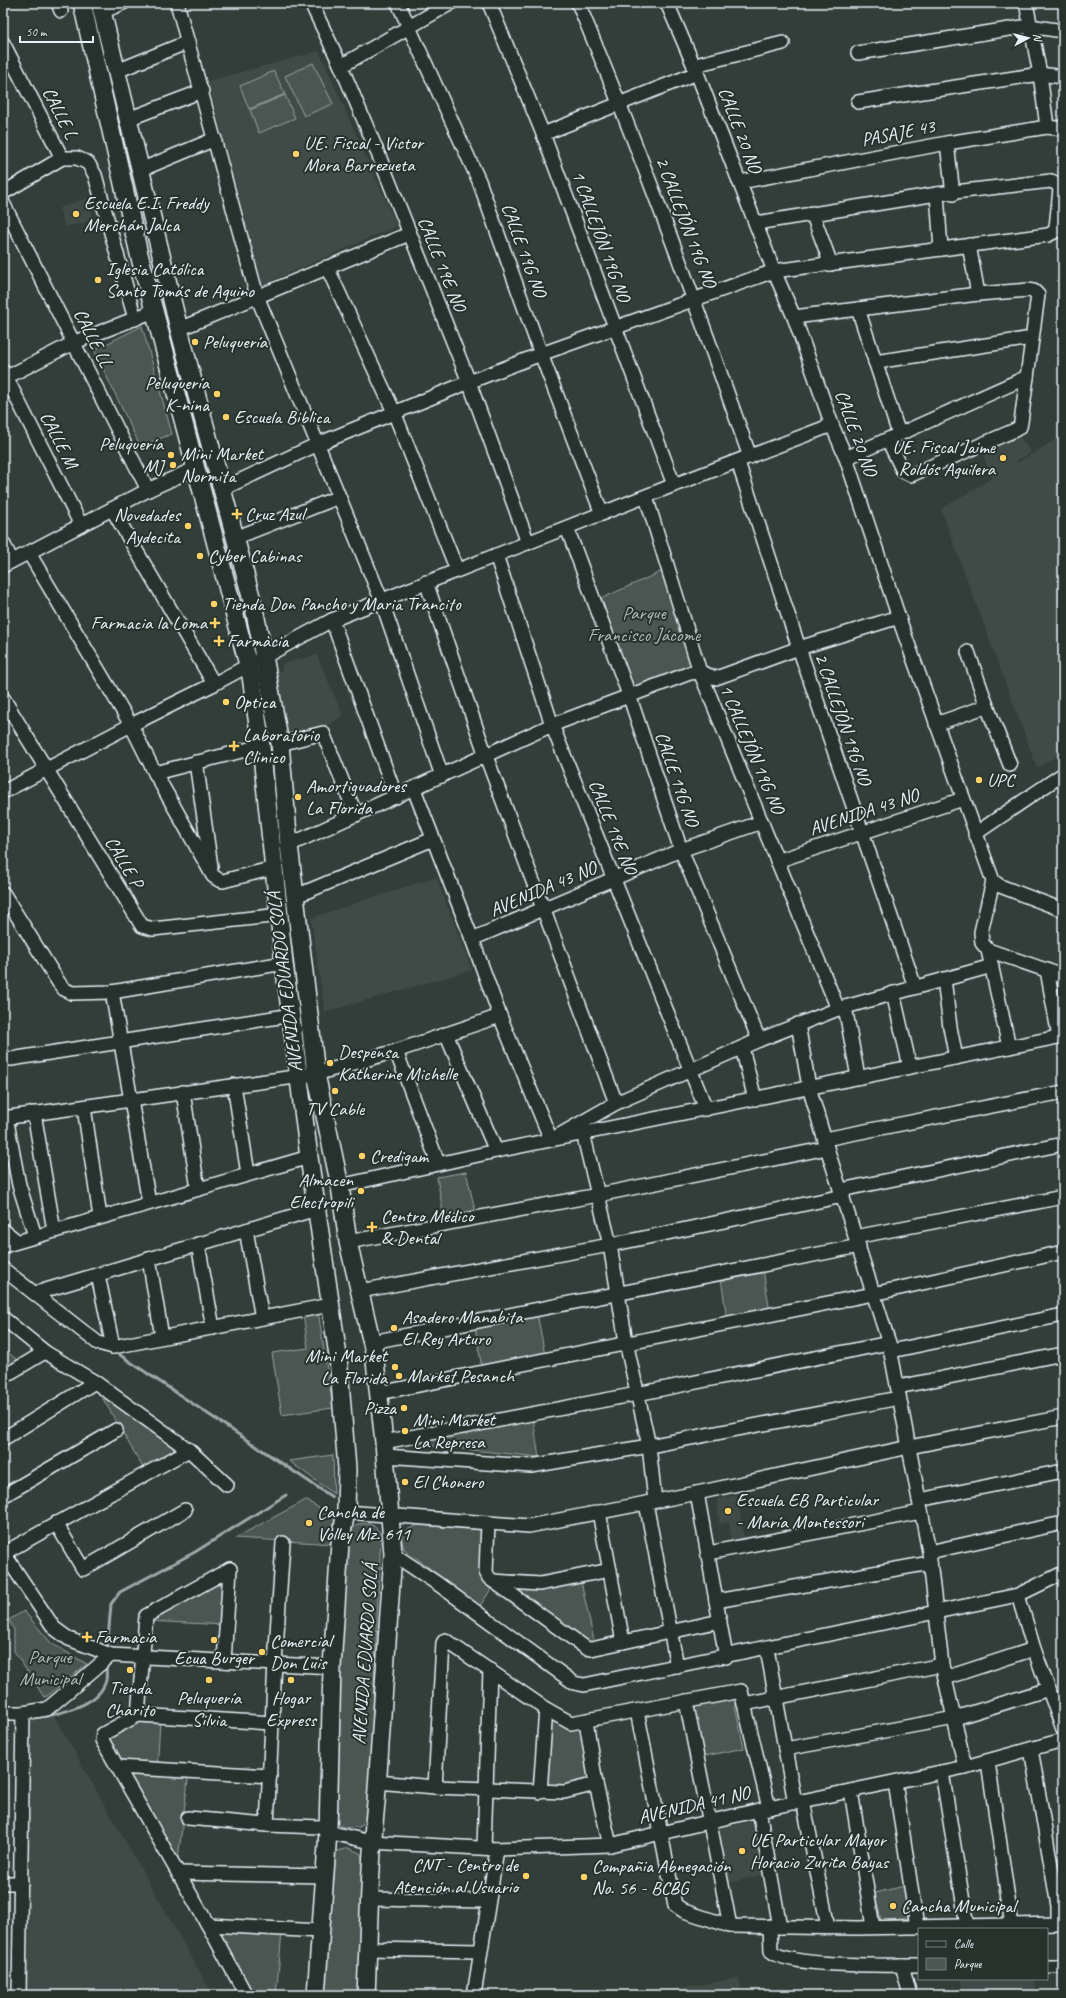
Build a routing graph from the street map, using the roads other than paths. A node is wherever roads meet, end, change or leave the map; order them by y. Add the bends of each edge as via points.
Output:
1 (82, 3) edge
2 (123, 3) edge
3 (177, 3) edge
4 (311, 3) edge
5 (398, 3) edge
6 (451, 3) edge
7 (489, 3) edge
8 (578, 3) edge
9 (667, 3) edge
10 (1026, 3) edge
11 (101, 8) edge
12 (409, 26) junction
13 (1029, 26) junction
14 (1063, 31) edge
15 (188, 42) junction
16 (3, 43) edge
17 (783, 43) dead end
18 (858, 54) dead end
19 (341, 66) junction
20 (696, 70) junction
21 (117, 71) junction
22 (1040, 74) junction
23 (1063, 77) edge
24 (202, 90) junction
25 (858, 102) dead end
26 (620, 103) junction
27 (128, 119) junction
28 (1047, 127) junction
29 (1063, 129) edge
30 (543, 134) junction
31 (215, 139) junction
32 (947, 143) junction
33 (62, 158) junction
34 (140, 170) junction
35 (740, 182) junction
36 (3, 193) edge
37 (937, 194) junction
38 (953, 194) junction
39 (3, 203) edge
40 (812, 212) junction
41 (756, 223) junction
42 (409, 234) junction
43 (969, 245) junction
44 (159, 247) junction
45 (941, 249) junction
46 (139, 254) junction
47 (831, 264) junction
48 (327, 267) junction
49 (774, 271) junction
50 (978, 294) junction
51 (257, 296) junction
52 (695, 299) junction
53 (858, 309) junction
54 (154, 311) junction
55 (794, 317) junction
56 (135, 319) junction
57 (615, 327) junction
58 (179, 329) junction
59 (1032, 338) junction
60 (75, 342) junction
61 (541, 354) junction
62 (874, 362) junction
63 (4, 376) edge
64 (1027, 377) junction
65 (469, 382) junction
66 (394, 412) junction
67 (832, 425) junction
68 (894, 437) junction
69 (318, 444) junction
70 (846, 458) junction
71 (744, 459) junction
72 (196, 468) junction
73 (674, 485) junction
74 (222, 488) junction
75 (148, 490) junction
76 (339, 497) junction
77 (646, 497) junction
78 (112, 509) junction
79 (602, 514) junction
80 (81, 525) junction
81 (566, 528) junction
82 (235, 538) junction
83 (3, 543) edge
84 (528, 543) junction
85 (29, 554) junction
86 (496, 555) junction
87 (8, 563) edge
88 (457, 570) junction
89 (426, 582) junction
90 (381, 599) junction
91 (899, 617) junction
92 (332, 620) junction
93 (799, 648) junction
94 (968, 652) dead end
95 (264, 656) junction
96 (249, 664) junction
97 (700, 672) junction
98 (214, 684) junction
99 (629, 695) junction
100 (3, 698) edge
101 (987, 706) junction
102 (936, 724) junction
103 (131, 725) junction
104 (552, 725) junction
105 (280, 744) junction
106 (261, 746) junction
107 (486, 756) junction
108 (196, 762) junction
109 (1010, 765) dead end
110 (46, 769) junction
111 (155, 773) junction
112 (1063, 774) edge
113 (442, 776) junction
114 (414, 788) junction
115 (3, 792) edge
116 (396, 797) junction
117 (963, 799) junction
118 (356, 815) junction
119 (762, 822) junction
120 (862, 832) junction
121 (975, 834) junction
122 (434, 839) junction
123 (289, 845) junction
124 (681, 850) junction
125 (777, 861) junction
126 (274, 868) junction
127 (213, 876) junction
128 (613, 880) junction
129 (993, 881) junction
130 (3, 892) edge
131 (296, 896) junction
132 (543, 909) junction
133 (1063, 910) edge
134 (280, 915) junction
135 (472, 939) junction
136 (988, 950) junction
137 (284, 963) junction
138 (992, 966) junction
139 (1047, 970) junction
140 (1063, 976) edge
141 (944, 979) junction
142 (915, 987) junction
143 (112, 992) junction
144 (893, 993) junction
145 (841, 1008) junction
146 (292, 1015) junction
147 (500, 1016) junction
148 (798, 1024) junction
149 (446, 1034) junction
150 (1061, 1036) edge
151 (759, 1040) junction
152 (122, 1043) junction
153 (1009, 1047) junction
154 (742, 1048) junction
155 (396, 1051) junction
156 (3, 1058) edge
157 (956, 1058) junction
158 (910, 1067) junction
159 (691, 1070) junction
160 (316, 1074) junction
161 (299, 1076) junction
162 (858, 1077) junction
163 (234, 1085) junction
164 (809, 1087) junction
165 (183, 1092) junction
166 (1063, 1092) edge
167 (755, 1099) junction
168 (132, 1100) junction
169 (616, 1103) junction
170 (84, 1107) junction
171 (706, 1109) junction
172 (34, 1113) junction
173 (4, 1118) edge
174 (583, 1133) junction
175 (551, 1140) junction
176 (826, 1144) junction
177 (1063, 1144) edge
178 (496, 1151) junction
179 (309, 1156) junction
180 (438, 1163) junction
181 (248, 1174) junction
182 (340, 1186) junction
183 (198, 1189) junction
184 (842, 1193) junction
185 (598, 1195) junction
186 (1063, 1197) edge
187 (149, 1203) junction
188 (316, 1209) junction
189 (100, 1217) junction
190 (3, 1230) edge
191 (246, 1230) junction
192 (54, 1231) junction
193 (35, 1236) junction
194 (17, 1241) junction
195 (348, 1242) junction
196 (857, 1242) junction
197 (198, 1244) junction
198 (610, 1245) junction
199 (3, 1246) edge
200 (1063, 1252) edge
201 (149, 1259) junction
202 (3, 1269) edge
203 (98, 1275) junction
204 (360, 1291) junction
205 (36, 1293) junction
206 (619, 1293) junction
207 (873, 1294) junction
208 (330, 1305) junction
209 (1063, 1315) edge
210 (3, 1318) edge
211 (262, 1318) junction
212 (213, 1328) junction
213 (162, 1337) junction
214 (372, 1342) junction
215 (626, 1342) junction
216 (113, 1347) junction
217 (890, 1347) junction
218 (45, 1352) junction
219 (1063, 1354) edge
220 (3, 1378) edge
221 (95, 1382) junction
222 (378, 1392) junction
223 (898, 1392) junction
224 (637, 1394) junction
225 (1063, 1417) edge
226 (116, 1430) dead end
227 (3, 1439) edge
228 (649, 1446) junction
229 (909, 1447) junction
230 (384, 1449) junction
231 (189, 1450) junction
232 (1063, 1471) edge
233 (227, 1485) dead end
234 (697, 1493) junction
235 (3, 1496) edge
236 (650, 1502) junction
237 (920, 1506) junction
238 (185, 1510) dead end
239 (346, 1512) junction
240 (599, 1512) junction
241 (389, 1516) junction
242 (488, 1522) junction
243 (56, 1523) junction
244 (1063, 1523) edge
245 (283, 1543) dead end
246 (3, 1552) edge
247 (708, 1553) junction
248 (393, 1554) junction
249 (929, 1558) junction
250 (610, 1570) junction
251 (1063, 1573) edge
252 (494, 1581) junction
253 (1018, 1595) junction
254 (716, 1601) junction
255 (934, 1613) junction
256 (720, 1621) junction
257 (670, 1631) junction
258 (623, 1642) junction
259 (1034, 1648) junction
260 (767, 1649) junction
261 (111, 1655) junction
262 (142, 1657) junction
263 (726, 1657) junction
264 (224, 1661) junction
265 (275, 1663) junction
266 (942, 1665) junction
267 (677, 1666) junction
268 (332, 1667) junction
269 (490, 1670) junction
270 (945, 1678) junction
271 (1049, 1689) junction
272 (775, 1698) junction
273 (686, 1701) junction
274 (744, 1704) junction
275 (1059, 1706) edge
276 (546, 1709) junction
277 (637, 1711) junction
278 (3, 1713) edge
279 (23, 1713) junction
280 (138, 1715) junction
281 (955, 1718) junction
282 (586, 1721) junction
283 (272, 1723) junction
284 (1063, 1728) edge
285 (1063, 1740) edge
286 (785, 1748) junction
287 (1031, 1749) junction
288 (988, 1762) junction
289 (118, 1767) junction
290 (965, 1767) junction
291 (942, 1772) junction
292 (270, 1776) junction
293 (377, 1782) junction
294 (895, 1782) junction
295 (596, 1784) junction
296 (435, 1787) junction
297 (486, 1789) junction
298 (851, 1791) junction
299 (540, 1792) junction
300 (799, 1802) junction
301 (764, 1809) junction
302 (188, 1818) dead end
303 (709, 1822) junction
304 (267, 1825) junction
305 (328, 1832) junction
306 (660, 1832) junction
307 (371, 1842) junction
308 (610, 1845) junction
309 (484, 1848) junction
310 (497, 1849) junction
311 (179, 1874) junction
312 (324, 1876) junction
313 (3, 1883) edge
314 (21, 1883) junction
315 (370, 1899) junction
316 (488, 1901) junction
317 (1060, 1906) edge
318 (208, 1925) junction
319 (730, 1926) junction
320 (775, 1926) junction
321 (967, 1926) junction
322 (1012, 1926) junction
323 (828, 1927) junction
324 (917, 1927) junction
325 (873, 1928) junction
326 (320, 1931) junction
327 (368, 1949) junction
328 (480, 1950) junction
329 (902, 1965) junction
330 (918, 1965) edge
331 (1048, 1967) edge
332 (1063, 1968) edge
333 (19, 1995) edge
334 (246, 1995) edge
335 (316, 1995) edge
336 (366, 1995) edge
337 (474, 1995) edge
338 (910, 1995) edge

1 - 46 main road, AVENIDA EDUARDO SOLÁ
2 - 11 street
3 - 15 street
4 - 19 street, CALLE 19E NO
5 - 12 street, CALLE 19G NO
6 - 12 street
7 - 30 street, 1 CALLEJÓN 19G NO
8 - 26 street, 2 CALLEJÓN 19G NO
9 - 20 street, CALLE 20 NO
10 - 13 street
11 - 21 main road, AVENIDA EDUARDO SOLÁ
12 - 19 street
12 - 61 street, CALLE 19G NO via 479,181
13 - 14 street
13 - 18 street
13 - 22 street
15 - 21 street
15 - 24 street
16 - 33 street, CALLE L
17 - 20 street via 703,63
19 - 42 street, CALLE 19E NO
20 - 26 street
20 - 35 street, CALLE 20 NO
21 - 27 main road, AVENIDA EDUARDO SOLÁ
22 - 23 street
22 - 25 street
22 - 28 street
24 - 27 street
24 - 31 street
26 - 30 street
26 - 52 street, 2 CALLEJÓN 19G NO
27 - 34 main road, AVENIDA EDUARDO SOLÁ
28 - 29 street, PASAJE 43
28 - 32 street, PASAJE 43
30 - 57 street, 1 CALLEJÓN 19G NO
31 - 34 street
31 - 51 street
32 - 35 street, PASAJE 43
32 - 38 street
33 - 36 street
33 - 56 street, CALLE L via 83,160 88,163 95,175
34 - 44 main road, AVENIDA EDUARDO SOLÁ
35 - 41 street, CALLE 20 NO
37 - 38 street
37 - 40 street
37 - 45 street
38 - 43 street via 1051,181 1060,189 1054,232 1048,235
39 - 60 street, CALLE LL
40 - 41 street
40 - 47 street
41 - 49 street, CALLE 20 NO
42 - 48 street
42 - 65 street, CALLE 19E NO
43 - 45 street
43 - 50 street
44 - 46 main road
44 - 58 main road, AVENIDA EDUARDO SOLÁ
45 - 47 street
46 - 54 main road, AVENIDA EDUARDO SOLÁ
47 - 49 street
48 - 51 street
48 - 66 street
49 - 52 street
49 - 55 street, CALLE 20 NO
50 - 53 street
50 - 59 street via 1034,291 1038,295
51 - 58 street
51 - 69 street
52 - 57 street
52 - 71 street, 2 CALLEJÓN 19G NO
53 - 55 street
53 - 62 street
54 - 56 street
54 - 72 main road, AVENIDA EDUARDO SOLÁ
55 - 67 street, CALLE 20 NO
56 - 60 street
57 - 61 street
57 - 73 street, 1 CALLEJÓN 19G NO
58 - 74 main road, AVENIDA EDUARDO SOLÁ
59 - 62 street
59 - 64 street
60 - 63 street
60 - 75 street, CALLE LL
61 - 65 street
61 - 79 street, CALLE 19G NO
62 - 68 street
63 - 80 street, CALLE M
64 - 68 street
64 - 68 street via 1020,427 1015,430 911,475 903,472
65 - 66 street
65 - 84 street, CALLE 19E NO
66 - 69 street
66 - 88 street
67 - 70 street, CALLE 20 NO
67 - 71 street
68 - 70 street
69 - 74 street
69 - 76 street
70 - 91 street, CALLE 20 NO
71 - 73 street
71 - 93 street, 2 CALLEJÓN 19G NO
72 - 75 street
72 - 96 main road, AVENIDA EDUARDO SOLÁ
73 - 77 street
74 - 82 main road, AVENIDA EDUARDO SOLÁ
75 - 78 street
76 - 82 street
76 - 90 street
77 - 79 street
77 - 97 street, 1 CALLEJÓN 19G NO
78 - 80 street
78 - 98 street
79 - 81 street
80 - 85 street
81 - 84 street
81 - 99 street, CALLE 19G NO
82 - 95 main road, AVENIDA EDUARDO SOLÁ
83 - 87 street
84 - 86 street
85 - 87 street
85 - 103 street
86 - 88 street
86 - 104 street, CALLE 19E NO
88 - 89 street
89 - 90 street
89 - 107 street
90 - 92 street
90 - 113 street
91 - 93 street
91 - 102 street, CALLE 20 NO
92 - 95 street
92 - 116 street
93 - 97 street via 716,678
93 - 120 street, 2 CALLEJÓN 19G NO
94 - 101 street
95 - 96 street
95 - 105 main road, AVENIDA EDUARDO SOLÁ
96 - 98 street
96 - 106 main road, AVENIDA EDUARDO SOLÁ
97 - 99 street via 690,673
97 - 119 street, 1 CALLEJÓN 19G NO
98 - 103 street
99 - 104 street
99 - 124 street, CALLE 19G NO
100 - 110 street, CALLE P
101 - 102 street
101 - 109 street
102 - 117 street, CALLE 20 NO
103 - 110 street
103 - 111 street
104 - 107 street
104 - 128 street, CALLE 19E NO
105 - 118 street via 323,733
105 - 123 main road, AVENIDA EDUARDO SOLÁ
106 - 108 street
106 - 126 main road, AVENIDA EDUARDO SOLÁ
107 - 113 street
107 - 132 street
108 - 111 street
108 - 127 street
110 - 115 street
110 - 134 street, CALLE P via 142,926 153,929
111 - 127 street
112 - 121 street
113 - 114 street
114 - 116 street
114 - 122 street
116 - 118 street
117 - 120 street, AVENIDA 43 NO
117 - 121 street, CALLE 20 NO
118 - 123 street
119 - 124 street, AVENIDA 43 NO
119 - 125 street, 1 CALLEJÓN 19G NO
120 - 125 street, AVENIDA 43 NO
120 - 142 street, 2 CALLEJÓN 19G NO
121 - 129 street, CALLE 20 NO
122 - 131 street
122 - 135 street
123 - 131 main road, AVENIDA EDUARDO SOLÁ
124 - 128 street, AVENIDA 43 NO
124 - 151 street, CALLE 19G NO
125 - 145 street, 1 CALLEJÓN 19G NO
126 - 127 street via 223,880
126 - 134 main road, AVENIDA EDUARDO SOLÁ
128 - 132 street, AVENIDA 43 NO
128 - 159 street, CALLE 19E NO
129 - 133 street
129 - 136 street via 980,932 982,943
130 - 143 street via 64,989 72,993
131 - 160 main road, AVENIDA EDUARDO SOLÁ
132 - 135 street, AVENIDA 43 NO
132 - 169 street
134 - 137 main road, AVENIDA EDUARDO SOLÁ
135 - 147 street
136 - 138 street
136 - 139 street
137 - 143 street
137 - 146 main road, AVENIDA EDUARDO SOLÁ
138 - 141 street
138 - 153 street
139 - 140 street
139 - 150 street
141 - 142 street
141 - 157 street
142 - 144 street
143 - 152 street
144 - 145 street
144 - 158 street
145 - 148 street
145 - 162 street, 1 CALLEJÓN 19G NO
146 - 152 street
146 - 161 main road, AVENIDA EDUARDO SOLÁ
147 - 149 street
147 - 175 street
148 - 151 street
148 - 164 street
149 - 155 street
149 - 178 street
150 - 153 street
151 - 154 street
152 - 156 street
152 - 168 street
153 - 157 street
154 - 159 street
154 - 167 street
155 - 160 street
155 - 180 street
157 - 158 street
158 - 162 street
159 - 169 street
159 - 171 street, CALLE 19E NO
160 - 161 street
160 - 182 main road, AVENIDA EDUARDO SOLÁ
161 - 163 street
161 - 179 main road, AVENIDA EDUARDO SOLÁ
162 - 164 street
163 - 165 street
163 - 181 street
164 - 167 street
164 - 176 street
165 - 168 street
165 - 183 street
166 - 176 street
167 - 171 street
168 - 170 street
168 - 187 street
169 - 175 street
170 - 172 street
170 - 189 street
171 - 174 street
172 - 173 street
172 - 192 street
173 - 193 street via 19,1185
174 - 175 street
174 - 185 street
175 - 178 street
176 - 184 street
176 - 185 street
177 - 184 street
178 - 180 street
179 - 181 street
179 - 188 main road, AVENIDA EDUARDO SOLÁ
180 - 182 street
181 - 183 street
182 - 195 main road, AVENIDA EDUARDO SOLÁ
183 - 187 street
184 - 196 street
184 - 198 street
185 - 195 street
185 - 198 street
186 - 196 street
187 - 189 street
188 - 191 street
188 - 208 main road, AVENIDA EDUARDO SOLÁ
189 - 192 street
190 - 194 street
191 - 197 street
191 - 211 street
192 - 193 street
193 - 194 street
194 - 199 street
195 - 204 main road, AVENIDA EDUARDO SOLÁ
196 - 206 street
196 - 207 street
197 - 201 street
197 - 212 street
198 - 204 street
198 - 206 street
200 - 207 street
201 - 203 street
201 - 213 street
202 - 205 street
203 - 205 street
203 - 216 street
204 - 214 main road, AVENIDA EDUARDO SOLÁ
205 - 216 street via 98,1343
206 - 214 street
206 - 215 street
207 - 215 street
207 - 217 street
208 - 211 street
208 - 239 main road, AVENIDA EDUARDO SOLÁ via 338,1356 346,1454
209 - 217 street
210 - 218 street
211 - 212 street
212 - 213 street
213 - 216 street
214 - 222 main road, AVENIDA EDUARDO SOLÁ
215 - 222 street
215 - 224 street
217 - 223 street
217 - 224 street
218 - 220 street
218 - 221 street
219 - 223 street
221 - 227 street
221 - 231 street
222 - 230 main road, AVENIDA EDUARDO SOLÁ
223 - 228 street
223 - 229 street
224 - 228 street
224 - 230 street
225 - 229 street
226 - 235 street
228 - 230 street via 531,1466
228 - 236 street
229 - 234 street
229 - 237 street
230 - 241 main road, AVENIDA EDUARDO SOLÁ
231 - 233 street
231 - 243 street
232 - 237 street
234 - 236 street
234 - 247 street
236 - 240 street
236 - 257 street
237 - 247 street
237 - 249 street
238 - 243 street via 84,1569
239 - 241 street
239 - 268 main road, AVENIDA EDUARDO SOLÁ via 340,1543
240 - 242 street via 529,1526
240 - 250 street
241 - 242 street
241 - 248 main road, AVENIDA EDUARDO SOLÁ
242 - 252 street via 486,1572
243 - 246 street
244 - 249 street
245 - 265 street
246 - 261 street via 54,1628 69,1639
247 - 254 street
248 - 267 street via 574,1683 584,1685
248 - 293 main road, AVENIDA EDUARDO SOLÁ
249 - 254 street
249 - 255 street
250 - 252 street via 540,1584
250 - 258 street
251 - 253 street
252 - 258 street via 582,1646 591,1649
253 - 255 street
253 - 259 street
254 - 256 street
255 - 260 street
255 - 266 street
256 - 257 street
256 - 263 street
257 - 258 street
257 - 267 street
259 - 270 street
259 - 271 street
260 - 263 street
260 - 272 street
261 - 262 street
261 - 279 street via 47,1709
262 - 264 street
262 - 264 street via 146,1616 230,1569
262 - 280 street
263 - 267 street
264 - 265 street
265 - 268 street
265 - 283 street
266 - 270 street
266 - 272 street
268 - 305 main road, AVENIDA EDUARDO SOLÁ
269 - 276 street
269 - 296 street via 444,1640
269 - 297 street
270 - 281 street
271 - 275 street
271 - 281 street
272 - 274 street
272 - 286 street
273 - 274 street via 741,1691
273 - 277 street
273 - 303 street
274 - 301 street
275 - 284 street
276 - 282 street via 569,1723
276 - 299 street
277 - 282 street
277 - 306 street
278 - 279 street
279 - 314 street
280 - 283 street
280 - 289 street via 101,1737
281 - 286 street
281 - 290 street
282 - 295 street
283 - 292 street
285 - 287 street, AVENIDA 41 NO
286 - 300 street
287 - 288 street, AVENIDA 41 NO
287 - 317 street
288 - 290 street, AVENIDA 41 NO
288 - 322 street
289 - 292 street
289 - 311 street
290 - 291 street, AVENIDA 41 NO
291 - 294 street, AVENIDA 41 NO
291 - 321 street
292 - 304 street
293 - 296 street
293 - 307 main road, AVENIDA EDUARDO SOLÁ
294 - 298 street, AVENIDA 41 NO
294 - 324 street
295 - 299 street via 569,1791
295 - 308 street
296 - 297 street
297 - 299 street
297 - 309 street
298 - 300 street, AVENIDA 41 NO
298 - 325 street
300 - 301 street, AVENIDA 41 NO
300 - 323 street
301 - 303 street, AVENIDA 41 NO
301 - 320 street
302 - 304 street, AVENIDA 41 NO
303 - 306 street, AVENIDA 41 NO
303 - 319 street
304 - 305 street, AVENIDA 41 NO via 320,1827
305 - 307 street, AVENIDA 41 NO
305 - 312 main road, AVENIDA EDUARDO SOLÁ
306 - 308 street, AVENIDA 41 NO
306 - 319 street via 675,1905 684,1911
307 - 309 street, AVENIDA 41 NO
307 - 315 main road, AVENIDA EDUARDO SOLÁ
308 - 310 street, AVENIDA 41 NO
309 - 310 street, AVENIDA 41 NO
310 - 316 street
311 - 312 street
311 - 318 street
312 - 326 main road, AVENIDA EDUARDO SOLÁ
313 - 314 street
314 - 333 street
315 - 316 street
315 - 327 main road, AVENIDA EDUARDO SOLÁ
316 - 328 street
317 - 322 street via 1058,1924
318 - 326 street
318 - 334 street
319 - 320 street
320 - 323 street
320 - 329 street via 771,1951 780,1956 852,1965
321 - 322 street
321 - 324 street
323 - 325 street
324 - 325 street
326 - 335 main road, AVENIDA EDUARDO SOLÁ
327 - 328 street
327 - 336 main road, AVENIDA EDUARDO SOLÁ
328 - 337 street
329 - 330 street
329 - 338 street
331 - 332 street

